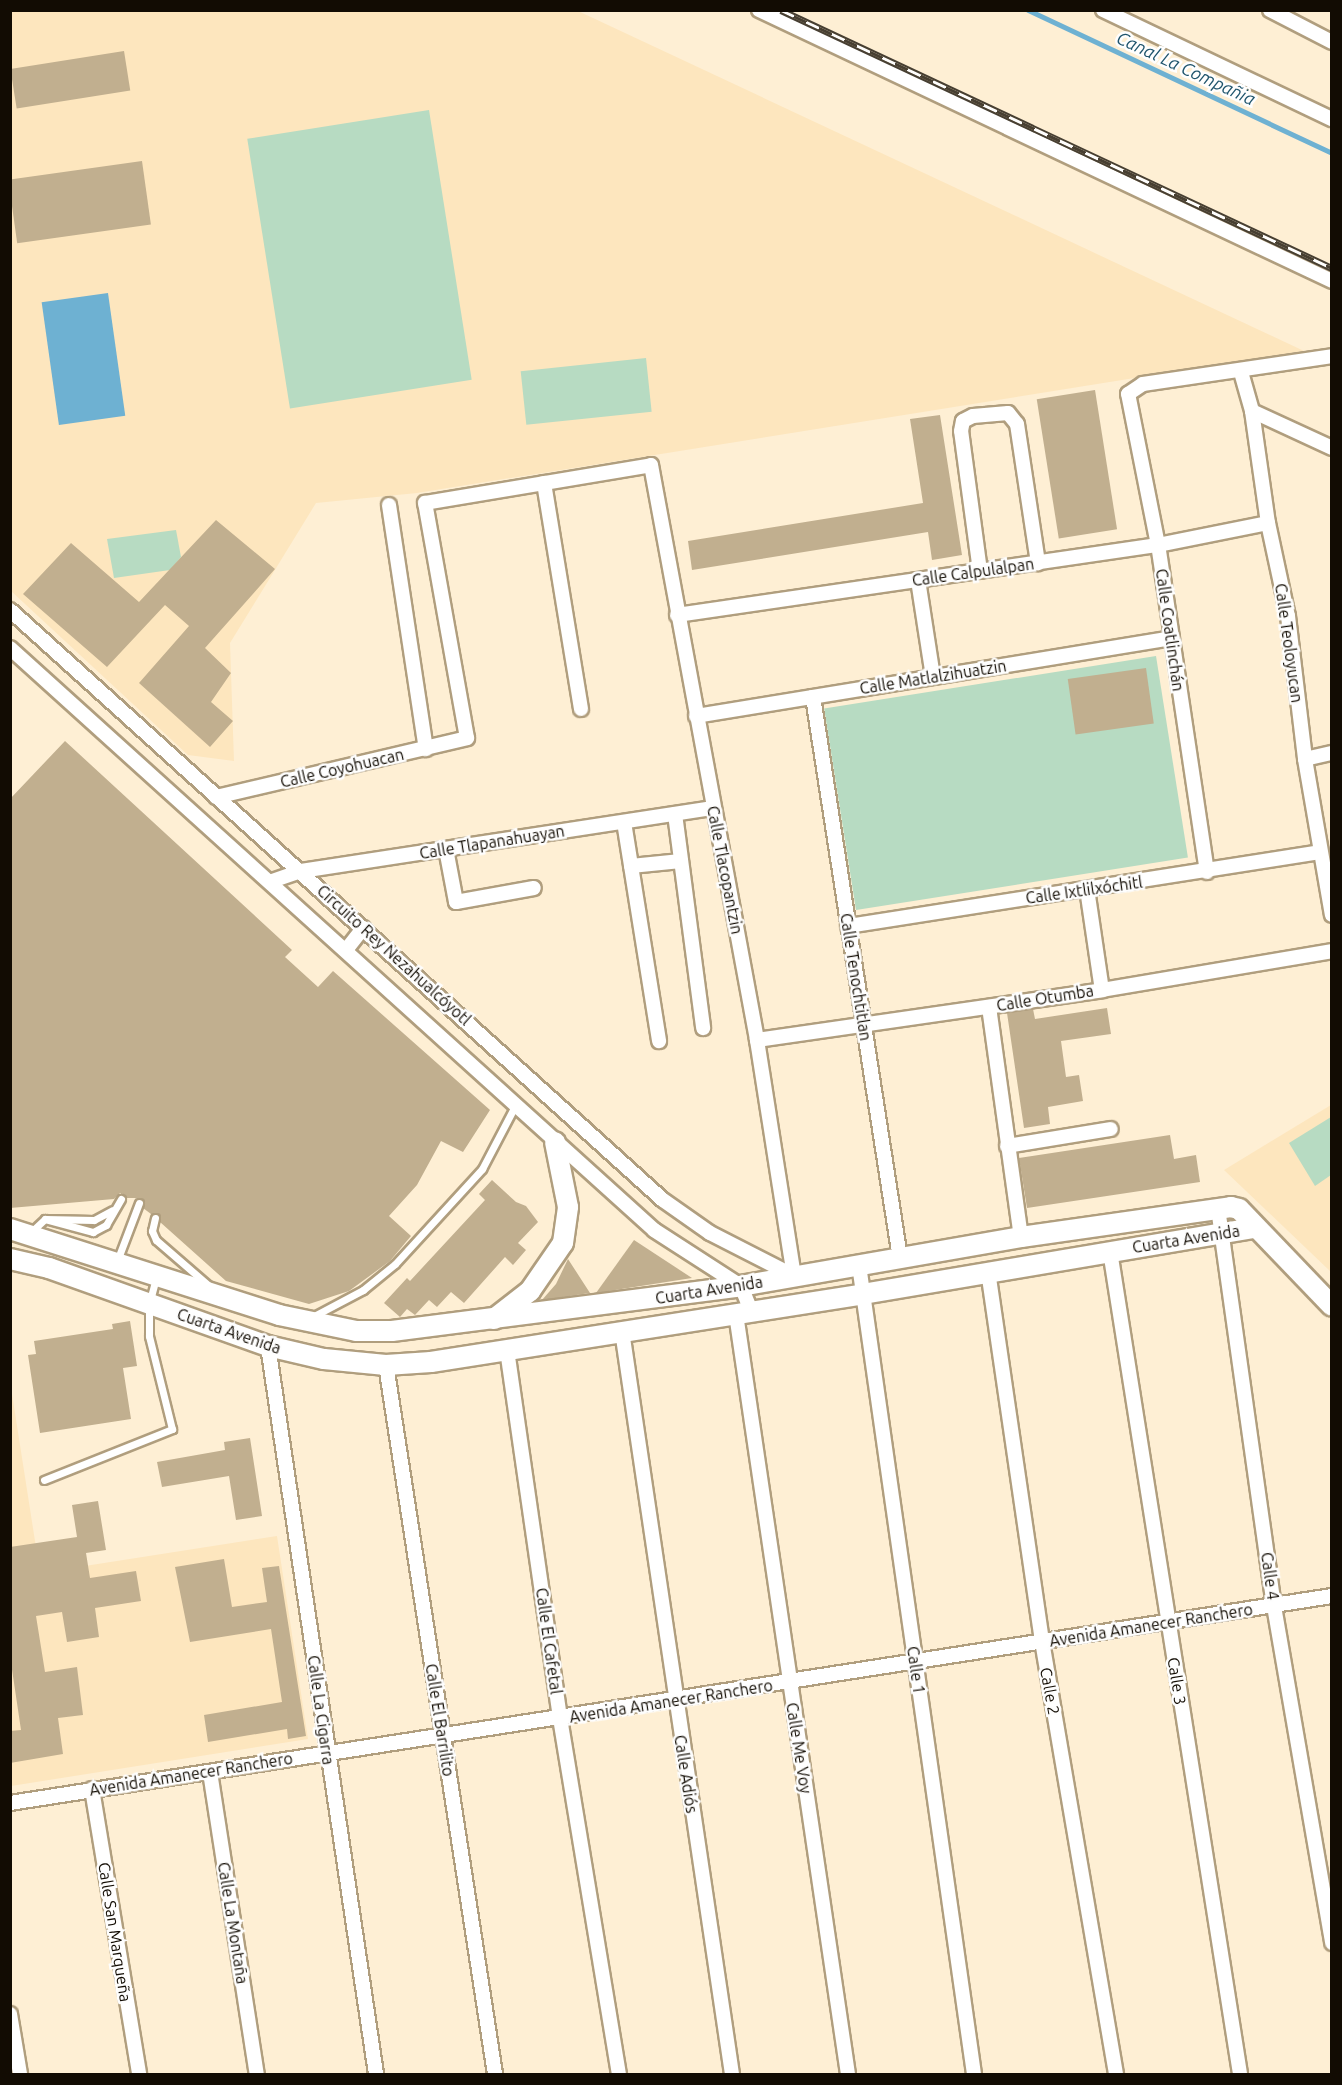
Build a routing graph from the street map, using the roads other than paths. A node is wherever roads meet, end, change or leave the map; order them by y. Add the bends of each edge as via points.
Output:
1 (759, 10) edge
2 (1103, 10) edge
3 (1270, 10) edge
4 (1292, 10) edge
5 (1301, 27) junction
6 (1332, 42) edge
7 (1332, 118) edge
8 (1332, 280) edge
9 (1332, 356) edge
10 (1240, 372) junction
11 (1252, 411) junction
12 (1332, 448) edge
13 (544, 483) junction
14 (389, 505) dead end
15 (1268, 523) junction
16 (1158, 545) junction
17 (1038, 563) junction
18 (980, 571) junction
19 (918, 580) junction
20 (10, 610) edge
21 (677, 615) junction
22 (1171, 638) junction
23 (10, 648) edge
24 (933, 677) junction
25 (813, 697) junction
26 (581, 709) dead end
27 (696, 716) junction
28 (426, 749) junction
29 (1332, 753) edge
30 (1305, 759) junction
31 (216, 797) junction
32 (713, 808) junction
33 (675, 814) junction
34 (624, 822) junction
35 (446, 849) junction
36 (1319, 852) junction
37 (681, 861) junction
38 (631, 866) junction
39 (301, 872) junction
40 (1208, 872) junction
41 (272, 881) junction
42 (534, 888) dead end
43 (1087, 889) junction
44 (1332, 915) edge
45 (848, 926) junction
46 (363, 928) junction
47 (346, 950) junction
48 (1332, 951) edge
49 (1102, 990) junction
50 (989, 1007) junction
51 (864, 1024) junction
52 (703, 1028) dead end
53 (757, 1040) junction
54 (659, 1041) dead end
55 (515, 1106) junction
56 (1111, 1129) dead end
57 (555, 1142) junction
58 (1007, 1146) junction
59 (121, 1198) dead end
60 (139, 1203) dead end
61 (1218, 1208) junction
62 (113, 1210) junction
63 (155, 1218) dead end
64 (45, 1219) junction
65 (1254, 1228) junction
66 (10, 1229) edge
67 (30, 1232) junction
68 (1225, 1232) junction
69 (1021, 1237) junction
70 (1110, 1251) junction
71 (900, 1258) junction
72 (16, 1260) edge
73 (117, 1261) junction
74 (859, 1265) junction
75 (988, 1271) junction
76 (156, 1274) junction
77 (794, 1276) junction
78 (741, 1286) junction
79 (105, 1288) junction
80 (863, 1294) junction
81 (219, 1295) junction
82 (149, 1304) junction
83 (1332, 1306) edge
84 (744, 1313) junction
85 (304, 1321) junction
86 (489, 1321) junction
87 (622, 1331) junction
88 (268, 1346) junction
89 (507, 1350) junction
90 (386, 1365) junction
91 (44, 1480) dead end
92 (1332, 1596) edge
93 (1274, 1606) junction
94 (1168, 1622) junction
95 (1042, 1641) junction
96 (915, 1662) junction
97 (789, 1682) junction
98 (675, 1701) junction
99 (560, 1718) junction
100 (443, 1738) junction
101 (328, 1754) junction
102 (210, 1772) junction
103 (92, 1789) junction
104 (10, 1803) edge
105 (1332, 1943) edge
106 (10, 2014) edge
107 (20, 2074) edge
108 (139, 2074) edge
109 (257, 2074) edge
110 (376, 2074) edge
111 (495, 2074) edge
112 (619, 2074) edge
113 (732, 2074) edge
114 (848, 2074) edge
115 (975, 2074) edge
116 (1116, 2074) edge
117 (1240, 2074) edge

1 - 8 street
2 - 7 street
3 - 5 street
4 - 5 street
5 - 6 street
9 - 10 street
10 - 11 street, Calle Teoloyucan
10 - 16 street, Calle Coatlinchán via 1143,384 1130,390 1127,400
11 - 12 street
11 - 15 street, Calle Teoloyucan
13 - 21 street, Calle Tlacopantzin via 651,465 656,474
13 - 26 street
13 - 28 street, Calle Coyohuacan via 425,503 467,738
14 - 28 street
15 - 16 street, Calle Calpulalpan
15 - 30 street, Calle Teoloyucan via 1288,616
16 - 17 street, Calle Calpulalpan
16 - 22 street, Calle Coatlinchán
17 - 18 street, Calle Calpulalpan
17 - 18 street via 1015,419 1003,413 963,421 961,431
18 - 19 street, Calle Calpulalpan
19 - 21 street, Calle Calpulalpan
19 - 24 street
20 - 31 street, Circuito Rey Nezahualcóyotl
21 - 27 street, Calle Tlacopantzin
22 - 24 street, Calle Matlalzihuatzin
22 - 40 street, Calle Coatlinchán
23 - 41 street, Circuito Rey Nezahualcóyotl
24 - 25 street, Calle Matlalzihuatzin
25 - 27 street, Calle Matlalzihuatzin
25 - 45 street, Calle Tenochtitlan
27 - 32 street, Calle Tlacopantzin
28 - 31 street, Calle Coyohuacan
29 - 30 street
30 - 36 street, Calle Teoloyucan
31 - 39 street, Circuito Rey Nezahualcóyotl
32 - 33 street, Calle Tlapanahuayan
32 - 53 street, Calle Tlacopantzin
33 - 34 street, Calle Tlapanahuayan
33 - 37 street
34 - 35 street, Calle Tlapanahuayan
34 - 38 street
35 - 39 street, Calle Tlapanahuayan
35 - 42 street via 456,902
36 - 40 street, Calle Ixtlilxóchitl
36 - 44 street, Calle Teoloyucan
37 - 38 street
37 - 52 street
38 - 54 street
39 - 41 street, Calle Tlapanahuayan
39 - 46 street, Circuito Rey Nezahualcóyotl
40 - 43 street, Calle Ixtlilxóchitl
41 - 47 street, Circuito Rey Nezahualcóyotl
43 - 45 street, Calle Ixtlilxóchitl
43 - 49 street
45 - 51 street, Calle Tenochtitlan
46 - 47 street
46 - 77 street, Circuito Rey Nezahualcóyotl via 663,1200 710,1233
47 - 55 street, Circuito Rey Nezahualcóyotl
48 - 49 street, Calle Otumba
49 - 50 street, Calle Otumba
50 - 51 street, Calle Otumba
50 - 58 street
51 - 53 street, Calle Otumba
51 - 71 street, Calle Tenochtitlan
53 - 77 street, Calle Tlacopantzin
55 - 57 street, Circuito Rey Nezahualcóyotl
55 - 85 lane via 482,1168 395,1264 363,1290
56 - 58 street
57 - 78 street, Circuito Rey Nezahualcóyotl via 661,1236
57 - 86 main road via 568,1207 563,1243 530,1292
58 - 69 street
59 - 62 lane
60 - 73 lane
61 - 65 main road, Cuarta Avenida via 1239,1209
61 - 68 street, Calle 4
61 - 69 main road, Cuarta Avenida
62 - 64 lane via 94,1220
62 - 64 lane via 106,1225 93,1232
63 - 81 lane via 152,1231 156,1240
64 - 67 lane
65 - 68 main road, Cuarta Avenida
65 - 83 main road
66 - 67 main road, Cuarta Avenida
67 - 72 main road
67 - 73 main road, Cuarta Avenida
68 - 70 main road, Cuarta Avenida
68 - 93 street, Calle 4
69 - 71 main road, Cuarta Avenida
70 - 75 main road, Cuarta Avenida
70 - 94 street, Calle 3
71 - 74 main road, Cuarta Avenida
72 - 79 main road, Cuarta Avenida
73 - 76 main road, Cuarta Avenida
73 - 79 main road
74 - 77 main road, Cuarta Avenida
74 - 80 street, Calle 1
75 - 80 main road, Cuarta Avenida
75 - 95 street, Calle 2
76 - 81 main road, Cuarta Avenida
76 - 82 lane
77 - 78 main road, Cuarta Avenida
78 - 84 street
78 - 86 main road, Cuarta Avenida
79 - 82 main road, Cuarta Avenida
80 - 84 main road, Cuarta Avenida
80 - 96 street, Calle 1
81 - 85 main road, Cuarta Avenida
82 - 88 main road, Cuarta Avenida
82 - 91 lane via 149,1336 172,1430
84 - 87 main road, Cuarta Avenida
84 - 97 street, Calle Me Voy
85 - 86 main road, Cuarta Avenida via 356,1331 392,1331
87 - 89 main road, Cuarta Avenida
87 - 98 street, Calle Adiós
88 - 90 main road, Cuarta Avenida via 324,1359
88 - 101 street, Calle La Cigarra
89 - 90 main road, Cuarta Avenida
89 - 99 street, Calle El Cafetal
90 - 100 street, Calle El Barrilito
92 - 93 street, Avenida Amanecer Ranchero
93 - 94 street, Avenida Amanecer Ranchero
93 - 105 street, Calle 4
94 - 95 street, Avenida Amanecer Ranchero
94 - 117 street, Calle 3
95 - 96 street, Avenida Amanecer Ranchero
95 - 116 street, Calle 2
96 - 97 street, Avenida Amanecer Ranchero
96 - 115 street, Calle 1
97 - 98 street, Avenida Amanecer Ranchero
97 - 114 street, Calle Me Voy
98 - 99 street, Avenida Amanecer Ranchero
98 - 113 street, Calle Adiós
99 - 100 street, Avenida Amanecer Ranchero
99 - 112 street, Calle El Cafetal
100 - 101 street, Avenida Amanecer Ranchero
100 - 111 street, Calle El Barrilito
101 - 102 street, Avenida Amanecer Ranchero
101 - 110 street, Calle La Cigarra
102 - 103 street, Avenida Amanecer Ranchero
102 - 109 street, Calle La Montaña
103 - 104 street, Avenida Amanecer Ranchero
103 - 108 street, Calle San Marqueña
106 - 107 street

